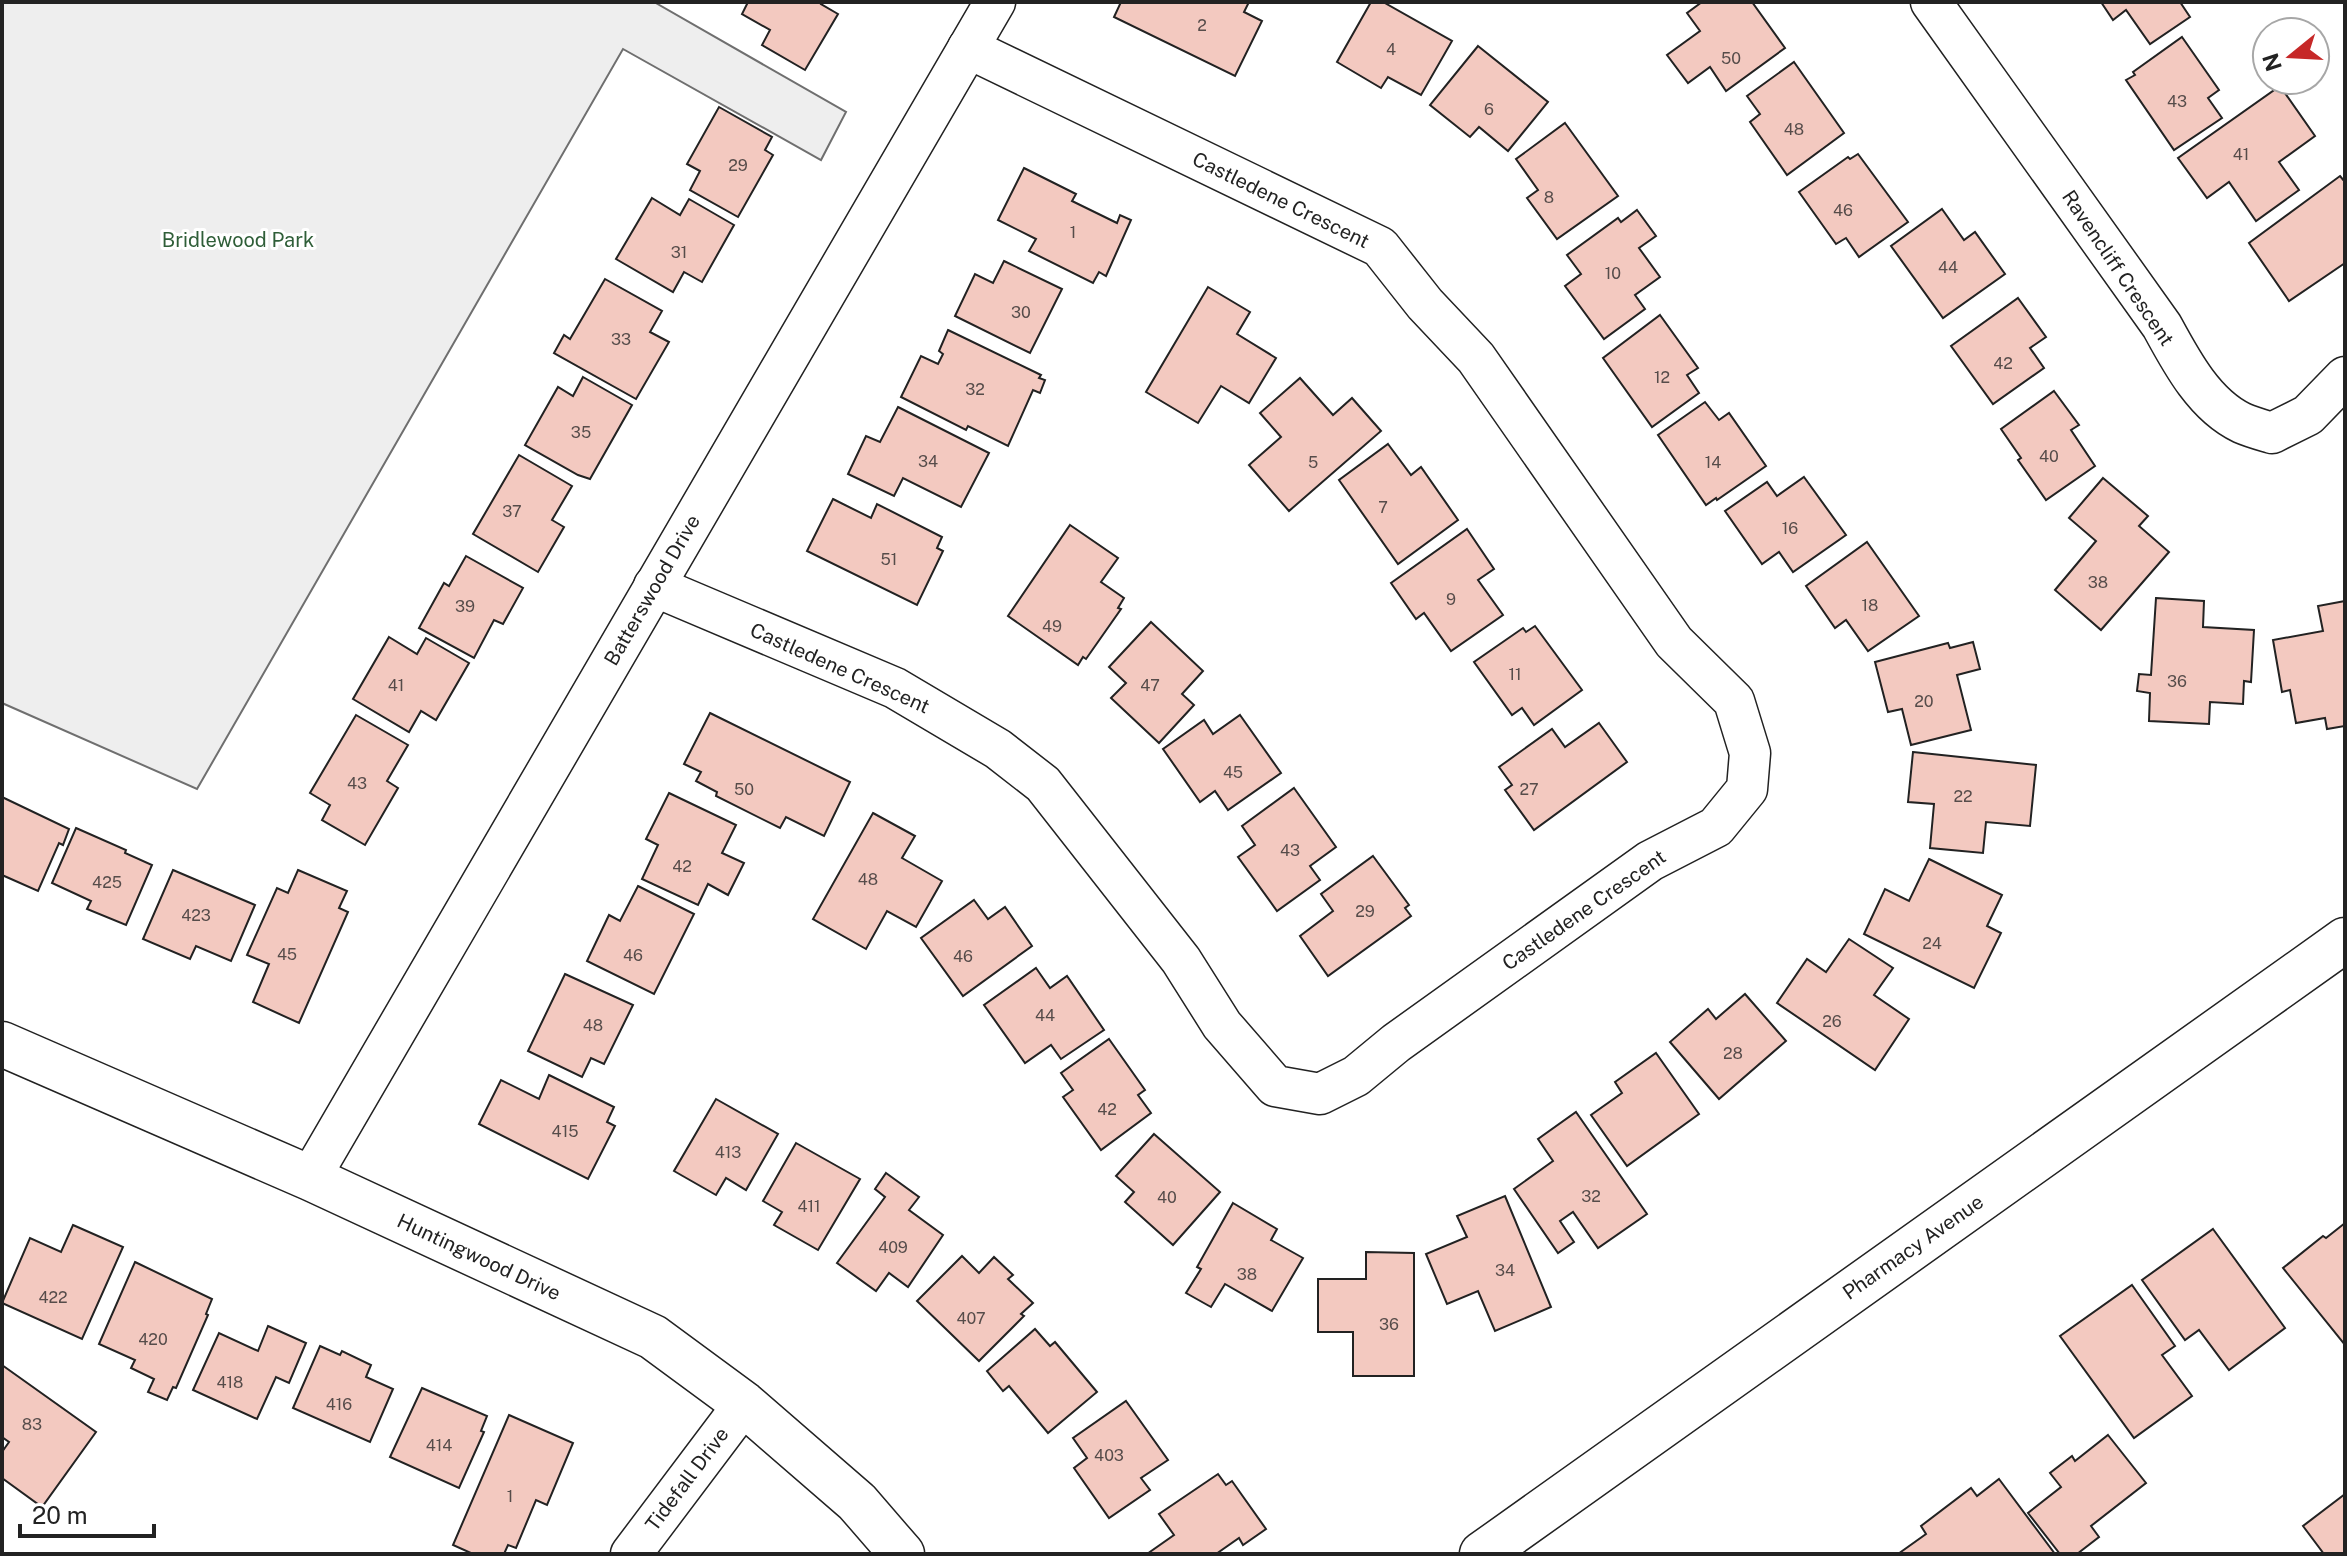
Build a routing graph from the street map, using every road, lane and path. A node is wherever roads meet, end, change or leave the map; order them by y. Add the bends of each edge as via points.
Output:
1 (995, 2) edge
2 (1931, 2) edge
3 (968, 48) junction
4 (2345, 377) edge
5 (654, 586) junction
6 (2345, 940) edge
7 (3, 1046) edge
8 (310, 1178) junction
9 (744, 1404) junction
10 (631, 1554) edge
11 (902, 1554) edge
12 (1482, 1554) edge

1 - 3 street, Batterswood Drive
2 - 4 street, Ravencliff Crescent via 2162,326 2202,391 2240,422 2272,433 2308,415
3 - 5 street, Batterswood Drive
3 - 5 street, Castledene Crescent via 1380,247 1476,358 1674,642 1734,701 1750,753 1747,789 1716,827 1650,861 1356,1076 1320,1094 1275,1086 1222,1025 1181,960 1043,784 998,749 895,688
5 - 8 street, Batterswood Drive
6 - 12 street, Pharmacy Avenue
7 - 8 street, Huntingwood Drive
8 - 9 street, Huntingwood Drive via 653,1337
9 - 10 street, Tidefall Drive
9 - 11 street, Huntingwood Drive via 857,1502

